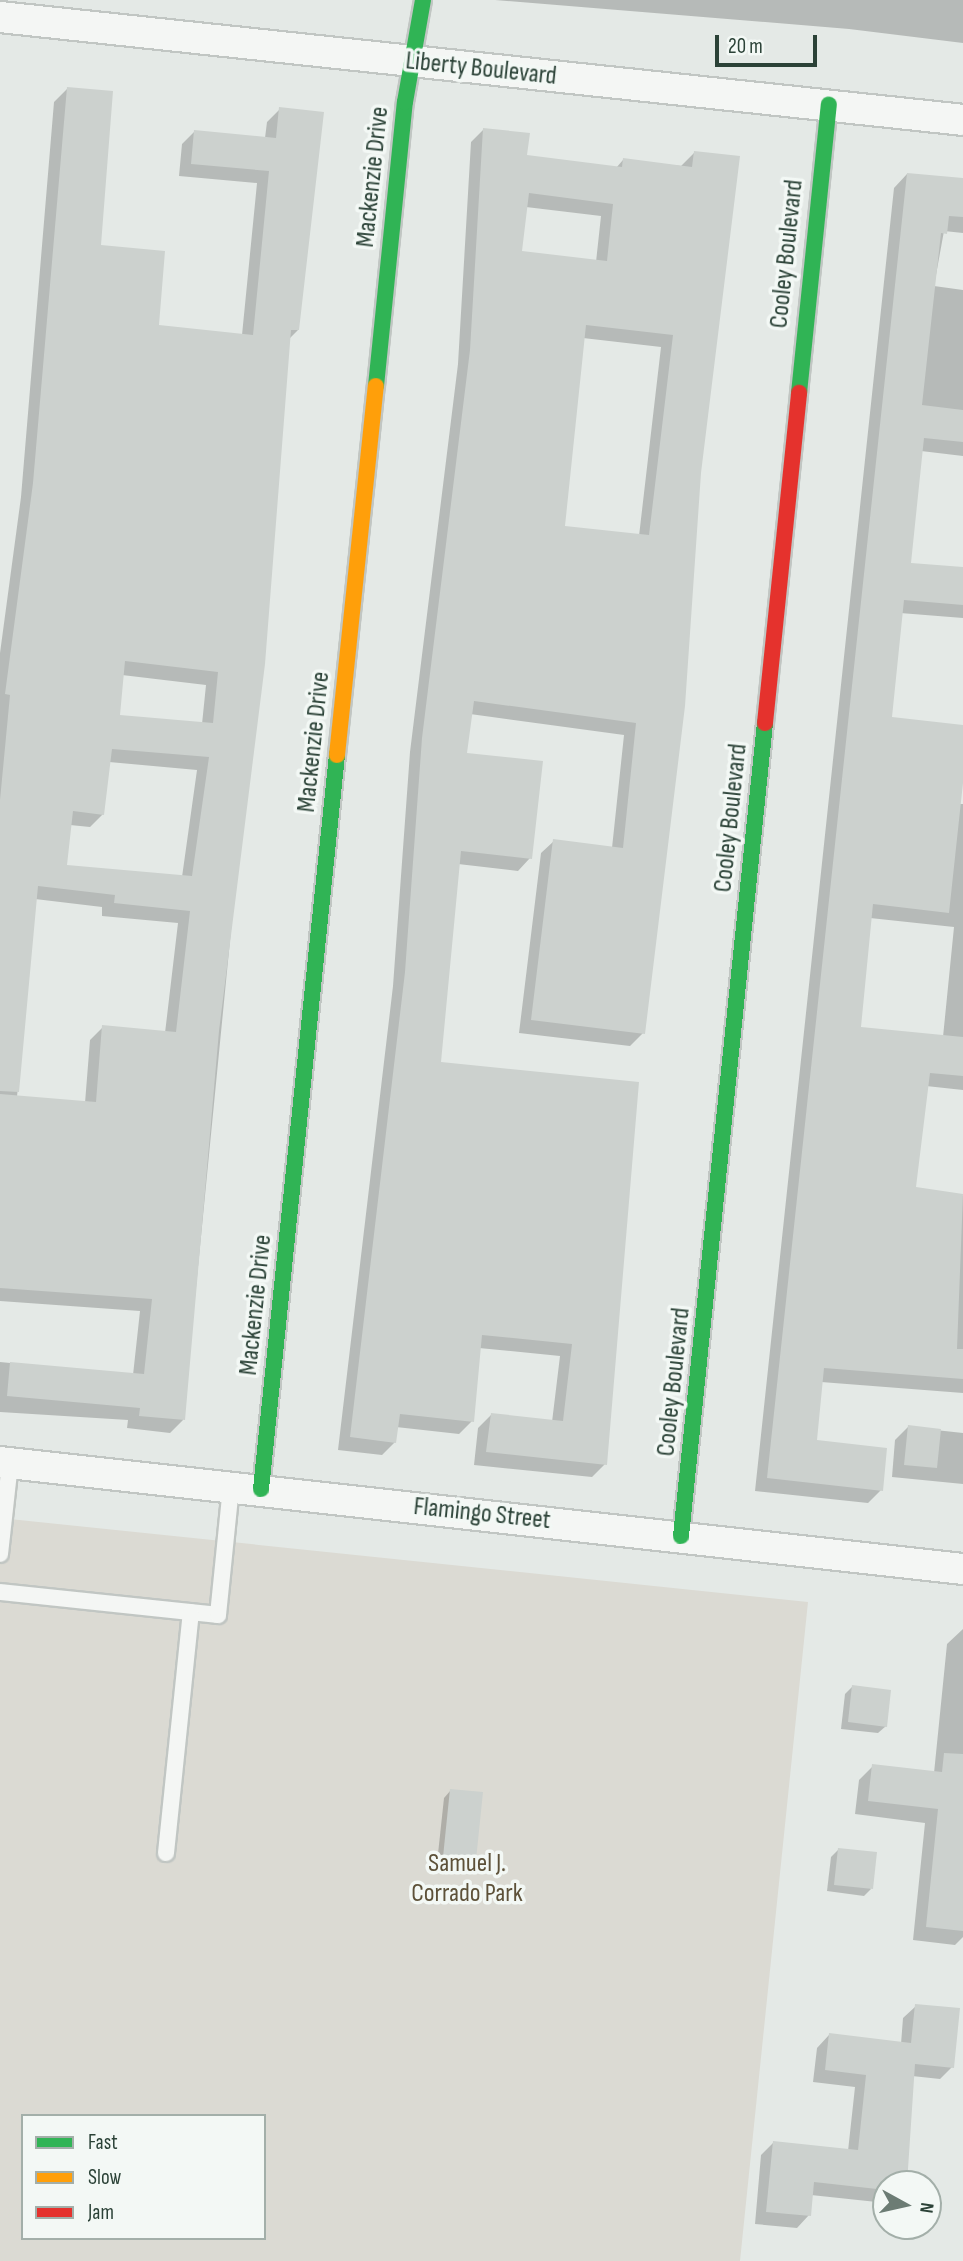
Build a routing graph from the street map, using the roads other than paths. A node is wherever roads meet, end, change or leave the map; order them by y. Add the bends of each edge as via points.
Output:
1 (423, 0) edge
2 (0, 17) edge
3 (415, 61) junction
4 (829, 106) junction
5 (963, 120) edge
6 (5, 1463) edge
7 (231, 1486) junction
8 (261, 1489) junction
9 (681, 1536) junction
10 (0, 1554) edge
11 (963, 1569) edge
12 (0, 1592) edge
13 (191, 1612) junction
14 (166, 1853) dead end

1 - 3 street, Mackenzie Drive
2 - 3 street, Liberty Boulevard
3 - 4 street, Liberty Boulevard
3 - 8 street, Mackenzie Drive via 405,102
4 - 5 street, Liberty Boulevard
4 - 9 street, Cooley Boulevard
6 - 7 street, Flamingo Street
6 - 10 lane
7 - 8 street, Flamingo Street
7 - 13 lane via 218,1615
8 - 9 street, Flamingo Street
9 - 11 street, Flamingo Street
12 - 13 lane
13 - 14 lane

